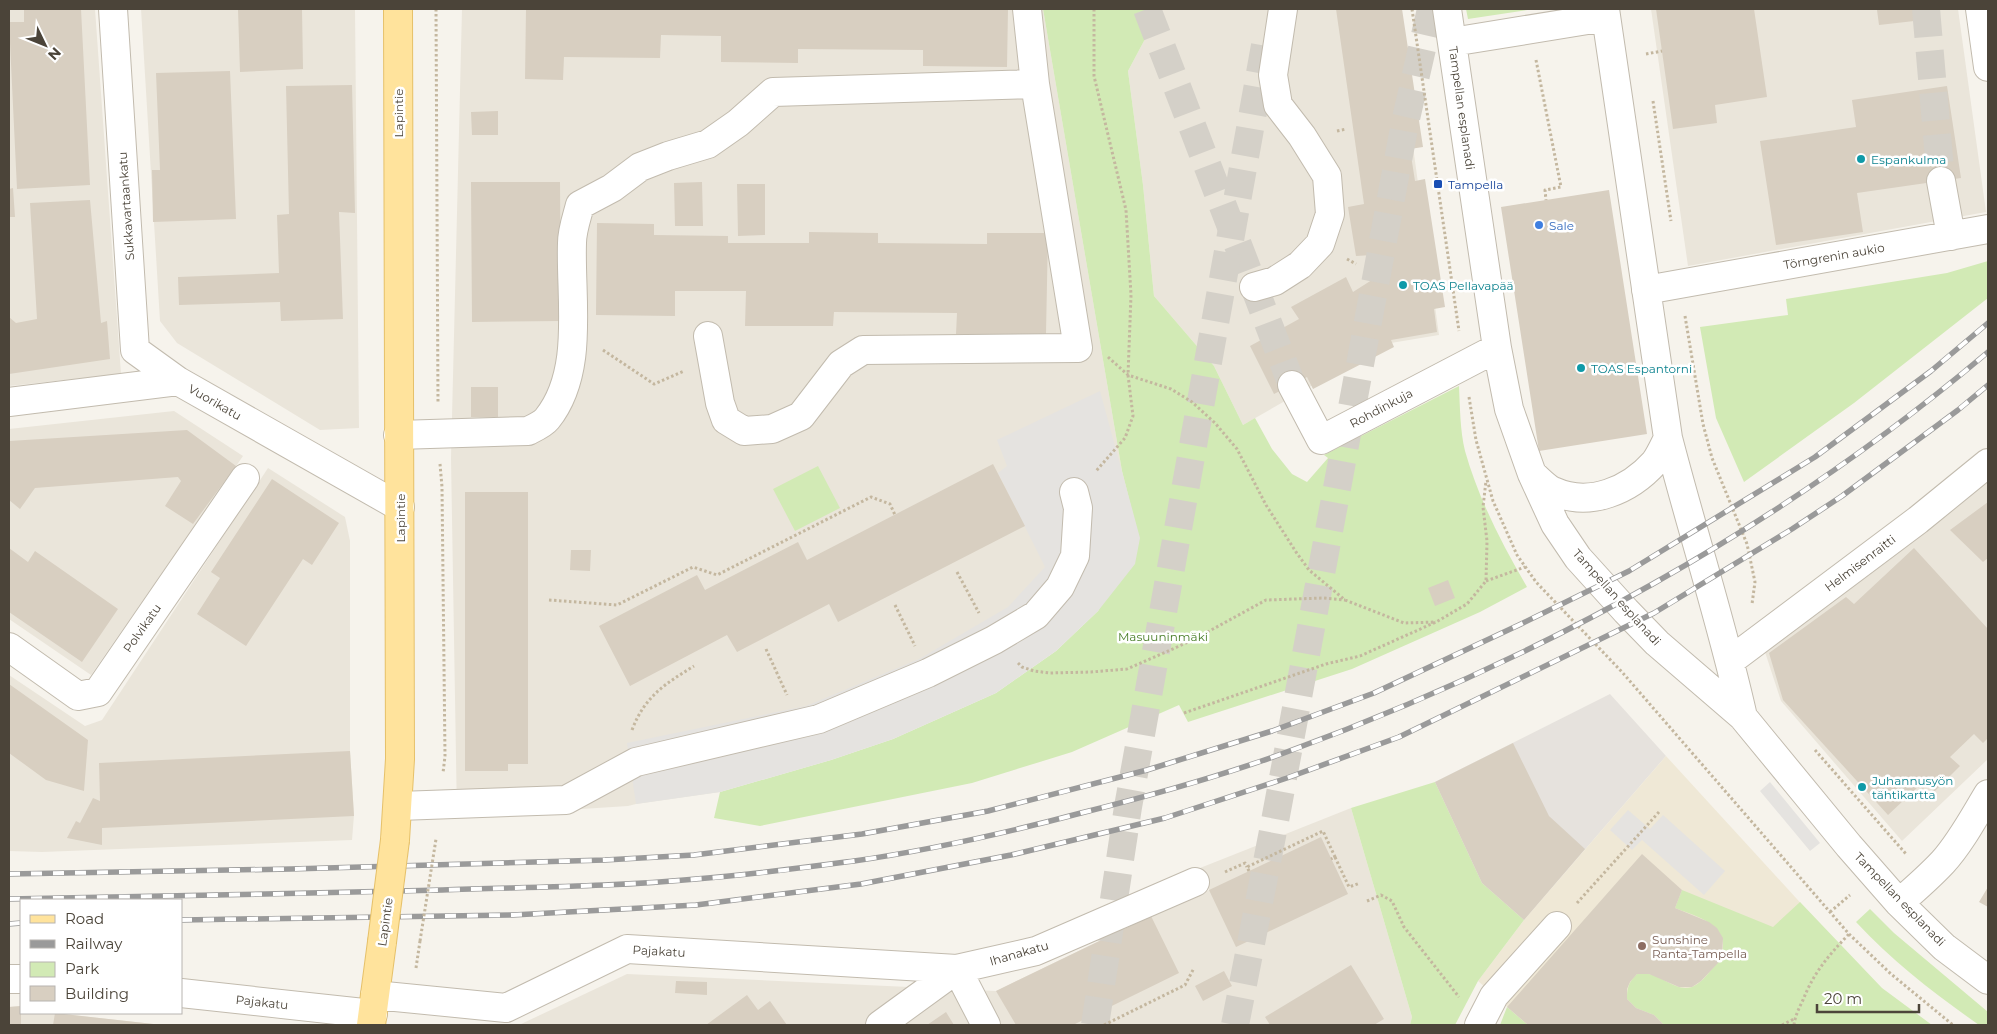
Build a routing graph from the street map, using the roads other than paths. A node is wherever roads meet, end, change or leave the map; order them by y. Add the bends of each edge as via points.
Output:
1 (113, 9) edge
2 (398, 9) edge
3 (1027, 9) edge
4 (1282, 9) edge
5 (1447, 9) edge
6 (1980, 9) edge
7 (1605, 13) edge
8 (1452, 42) junction
9 (1988, 65) edge
10 (1035, 84) junction
11 (1941, 181) tunnel mouth
12 (1988, 229) edge
13 (1951, 236) junction
14 (1254, 287) dead end
15 (1646, 290) junction
16 (708, 336) dead end
17 (1498, 348) junction
18 (178, 381) junction
19 (1292, 385) tunnel mouth
20 (9, 402) edge
21 (398, 434) junction
22 (1668, 438) junction
23 (1988, 463) edge
24 (1532, 474) junction
25 (245, 478) dead end
26 (1074, 492) dead end
27 (400, 508) junction
28 (9, 647) edge
29 (1730, 661) junction
30 (1743, 718) junction
31 (1988, 794) edge
32 (399, 806) junction
33 (1195, 882) dead end
34 (1900, 903) junction
35 (1557, 926) dead end
36 (957, 970) junction
37 (1988, 980) edge
38 (182, 993) edge
39 (373, 1011) edge
40 (1479, 1024) edge
41 (880, 1025) edge
42 (986, 1025) edge

1 - 18 street, Sukkavartaankatu via 135,350
2 - 21 main road, Lapintie
3 - 10 street
4 - 14 street via 1273,75 1278,105 1327,176 1330,214 1320,244 1300,265 1275,281
5 - 8 street, Tampellan esplanadi
6 - 9 street
7 - 8 street
7 - 15 street, Tampellan esplanadi
8 - 17 street, Tampellan esplanadi
10 - 16 street via 1078,348 864,350 842,364 800,416 772,429 744,431 726,420
10 - 21 street via 773,92 708,144 640,167 612,188 580,205 572,240 571,360 561,396 546,420 528,431
11 - 13 street
12 - 13 street, Törngrenin aukio
13 - 15 street, Törngrenin aukio
15 - 22 street, Tampellan esplanadi
17 - 19 street, Rohdinkuja via 1321,440
17 - 24 street, Tampellan esplanadi via 1509,409
18 - 20 street, Vuorikatu
18 - 27 street, Vuorikatu
21 - 27 main road, Lapintie
22 - 24 street via 1656,460 1638,478 1615,492 1590,498 1569,497 1551,491
22 - 29 street, Tampellan esplanadi
23 - 29 street, Helmisenraitti via 1918,520
24 - 30 street, Tampellan esplanadi via 1555,524 1578,558 1657,643
25 - 28 street, Polvikatu via 98,692 78,696
26 - 32 street via 1078,508 1075,556 1060,587 1036,615 928,673 819,719 636,762 566,800
27 - 32 main road, Lapintie
29 - 30 street, Tampellan esplanadi
30 - 34 street, Tampellan esplanadi
31 - 34 street via 1944,861
32 - 39 main road, Lapintie, bridge
33 - 36 street, Ihanakatu via 1036,950
34 - 37 street, Tampellan esplanadi via 1944,946
35 - 40 street via 1494,996
36 - 39 street, Pajakatu via 627,949 506,1008
36 - 41 street, Ihanakatu
36 - 42 street
38 - 39 street, Pajakatu

